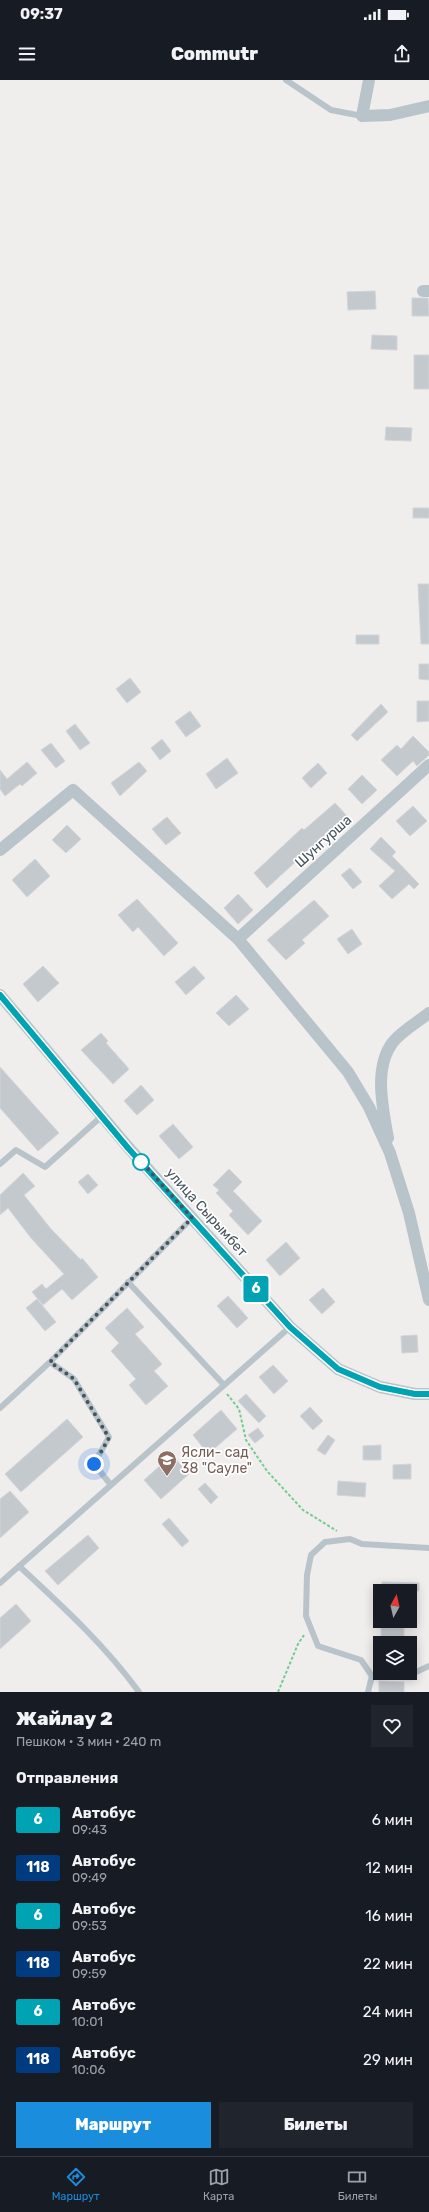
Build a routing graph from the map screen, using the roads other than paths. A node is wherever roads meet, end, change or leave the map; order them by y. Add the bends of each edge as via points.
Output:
1 (286, 80) edge
2 (369, 80) edge
3 (429, 106) edge
4 (362, 116) junction
5 (429, 765) edge
6 (0, 850) edge
7 (238, 939) junction
8 (0, 996) edge
9 (429, 1013) edge
10 (102, 1116) junction
11 (390, 1153) junction
12 (0, 1164) edge
13 (192, 1218) junction
14 (128, 1282) junction
15 (429, 1300) edge
16 (290, 1327) junction
17 (50, 1362) junction
18 (223, 1387) junction
19 (429, 1394) edge
20 (0, 1408) edge
21 (111, 1485) junction
22 (429, 1548) edge
23 (19, 1566) junction
24 (0, 1583) edge
25 (429, 1666) edge
26 (372, 1676) junction
27 (139, 1692) edge
28 (368, 1692) edge

1 - 4 lane via 331,110
2 - 4 street
3 - 4 street via 390,115
5 - 7 street, Шунгурша
6 - 7 street via 73,790
7 - 11 street via 348,1072 369,1107
8 - 10 street, улица Сырымбет
9 - 11 street via 394,1041 386,1054 382,1100
10 - 12 lane via 45,1167 16,1150
10 - 13 street, улица Сырымбет
11 - 15 street via 409,1213
13 - 14 lane
13 - 16 street, улица Сырымбет
14 - 17 lane
14 - 18 lane
16 - 18 lane
16 - 19 street, улица Сырымбет via 338,1369 380,1387
17 - 20 lane
17 - 21 lane via 74,1379 109,1438 94,1464
18 - 21 lane
21 - 23 lane
22 - 26 lane via 362,1544 350,1539 325,1542 311,1555 307,1575 306,1616 318,1646 361,1660
23 - 24 lane
23 - 27 lane via 118,1662
25 - 26 lane via 414,1673
26 - 28 lane

